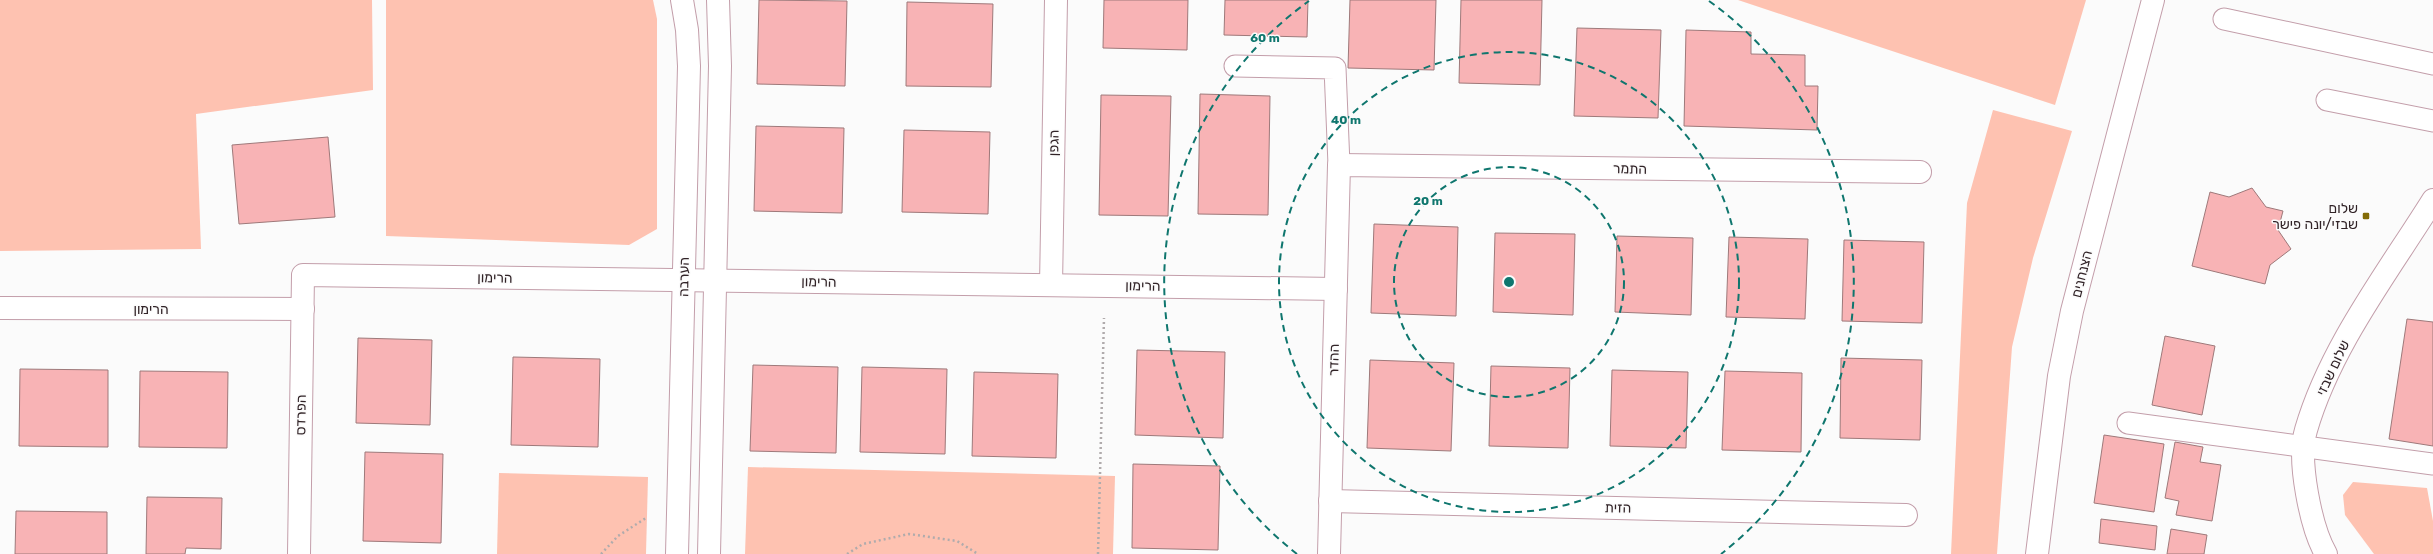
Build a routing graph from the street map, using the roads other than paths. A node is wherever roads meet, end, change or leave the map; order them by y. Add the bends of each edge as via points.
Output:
1 (682, 0) edge
2 (718, 0) edge
3 (1056, 0) edge
4 (2153, 0) edge
5 (2224, 19) dead end
6 (2433, 64) edge
7 (1234, 66) dead end
8 (2327, 100) dead end
9 (2433, 121) edge
10 (1339, 165) junction
11 (1920, 172) dead end
12 (2433, 200) edge
13 (303, 275) joint
14 (684, 280) junction
15 (715, 281) junction
16 (1052, 285) junction
17 (1336, 288) junction
18 (0, 308) edge
19 (303, 310) junction
20 (2128, 422) dead end
21 (2305, 446) junction
22 (2433, 464) edge
23 (1330, 501) junction
24 (1906, 515) dead end
25 (299, 554) edge
26 (677, 554) edge
27 (709, 554) edge
28 (1329, 554) edge
29 (2037, 554) edge
30 (2326, 554) edge

1 - 14 street, הערבה via 689,66
2 - 15 street via 720,66
3 - 16 street, הגפן
4 - 29 street, הצנחנים via 2072,311 2059,376
5 - 6 lane
7 - 10 lane via 1335,68
8 - 9 lane
10 - 11 street, התמר
10 - 17 street, ההדר
12 - 21 street, שלום שבזי via 2339,349 2305,432
13 - 14 street, הרימון
13 - 19 street, הפרדס
14 - 15 street, הרימון
14 - 26 street, הערבה
15 - 16 street, הרימון
15 - 27 street
16 - 17 street, הרימון
17 - 23 street, ההדר
18 - 19 street, הרימון
19 - 25 street, הפרדס
20 - 21 lane
21 - 22 lane
21 - 30 street, שלום שבזי via 2304,479 2318,541
23 - 24 street, הזית
23 - 28 street, ההדר

